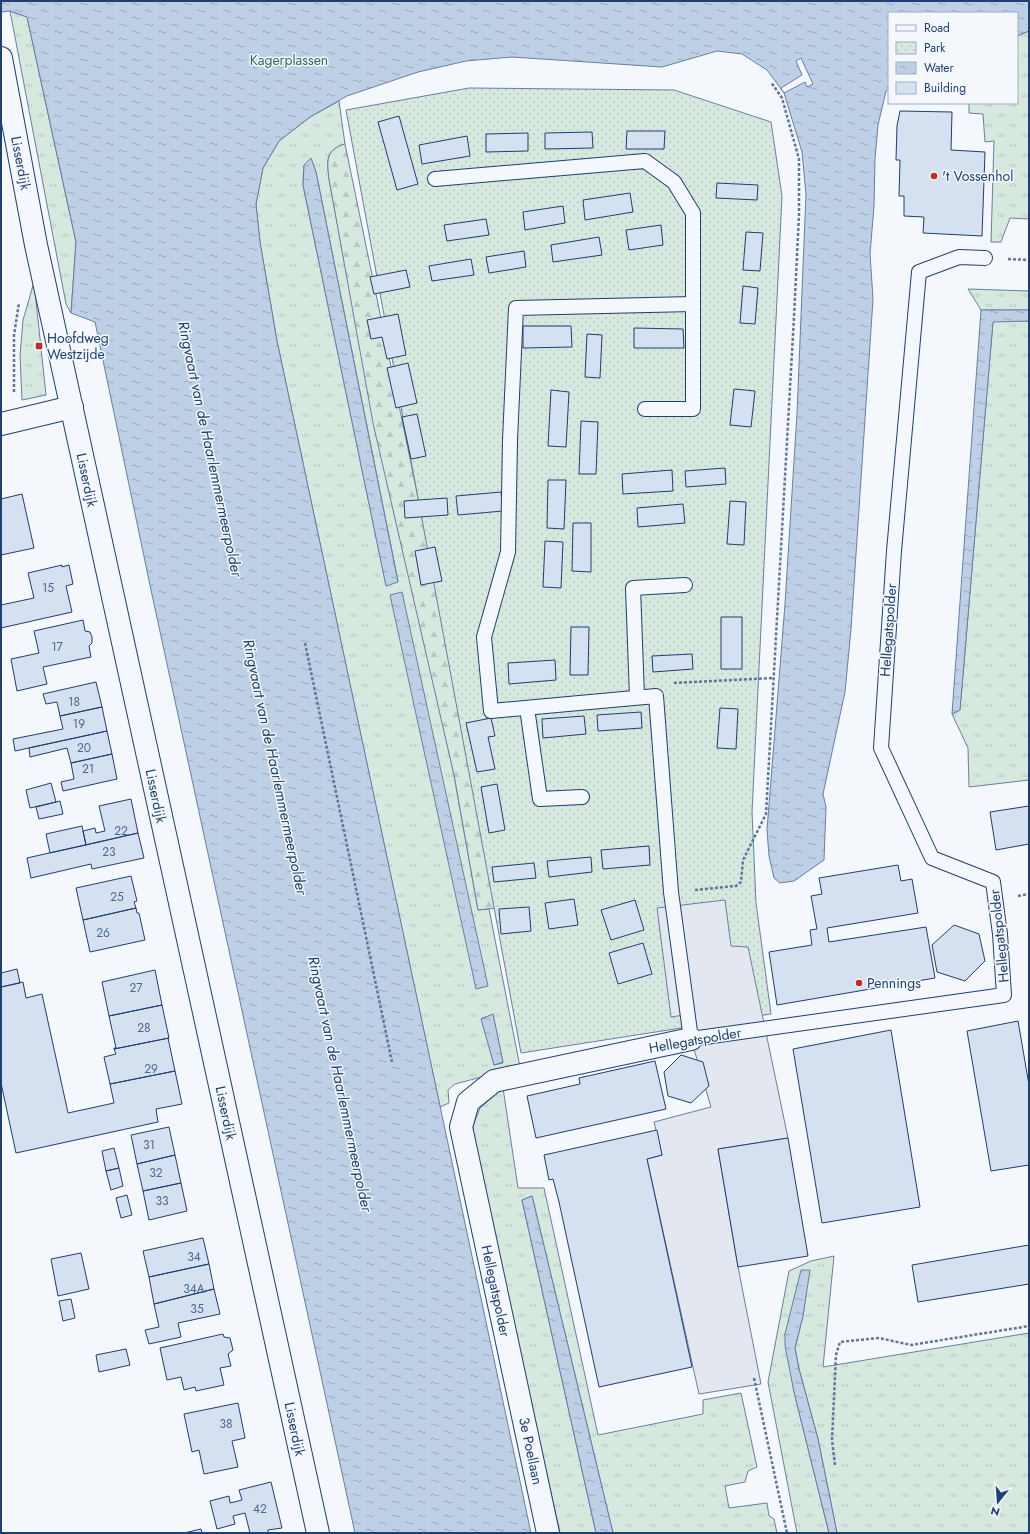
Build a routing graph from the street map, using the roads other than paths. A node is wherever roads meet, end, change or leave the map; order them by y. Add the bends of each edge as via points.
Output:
1 (1, 58) edge
2 (435, 179) dead end
3 (985, 258) dead end
4 (693, 304) junction
5 (72, 408) junction
6 (645, 409) dead end
7 (1, 424) edge
8 (685, 585) dead end
9 (637, 697) junction
10 (528, 708) junction
11 (582, 797) dead end
12 (691, 1039) junction
13 (513, 1369) joint
14 (318, 1533) edge
15 (548, 1533) edge

1 - 5 street, Lisserdijk via 36,245
2 - 4 lane via 645,161 674,182 693,213
3 - 12 lane, Hellegatspolder via 959,257 919,272 894,551 881,748 932,858 993,882 1004,995
4 - 6 lane via 694,409
4 - 10 lane via 516,308 508,552 484,637 490,712
5 - 7 street
5 - 14 street, Lisserdijk
8 - 9 lane via 633,588
9 - 10 lane
9 - 12 lane via 656,696 671,892
10 - 11 lane via 540,799
12 - 13 street, Hellegatspolder via 494,1081 468,1102 461,1127
13 - 15 street, 3e Poellaan

